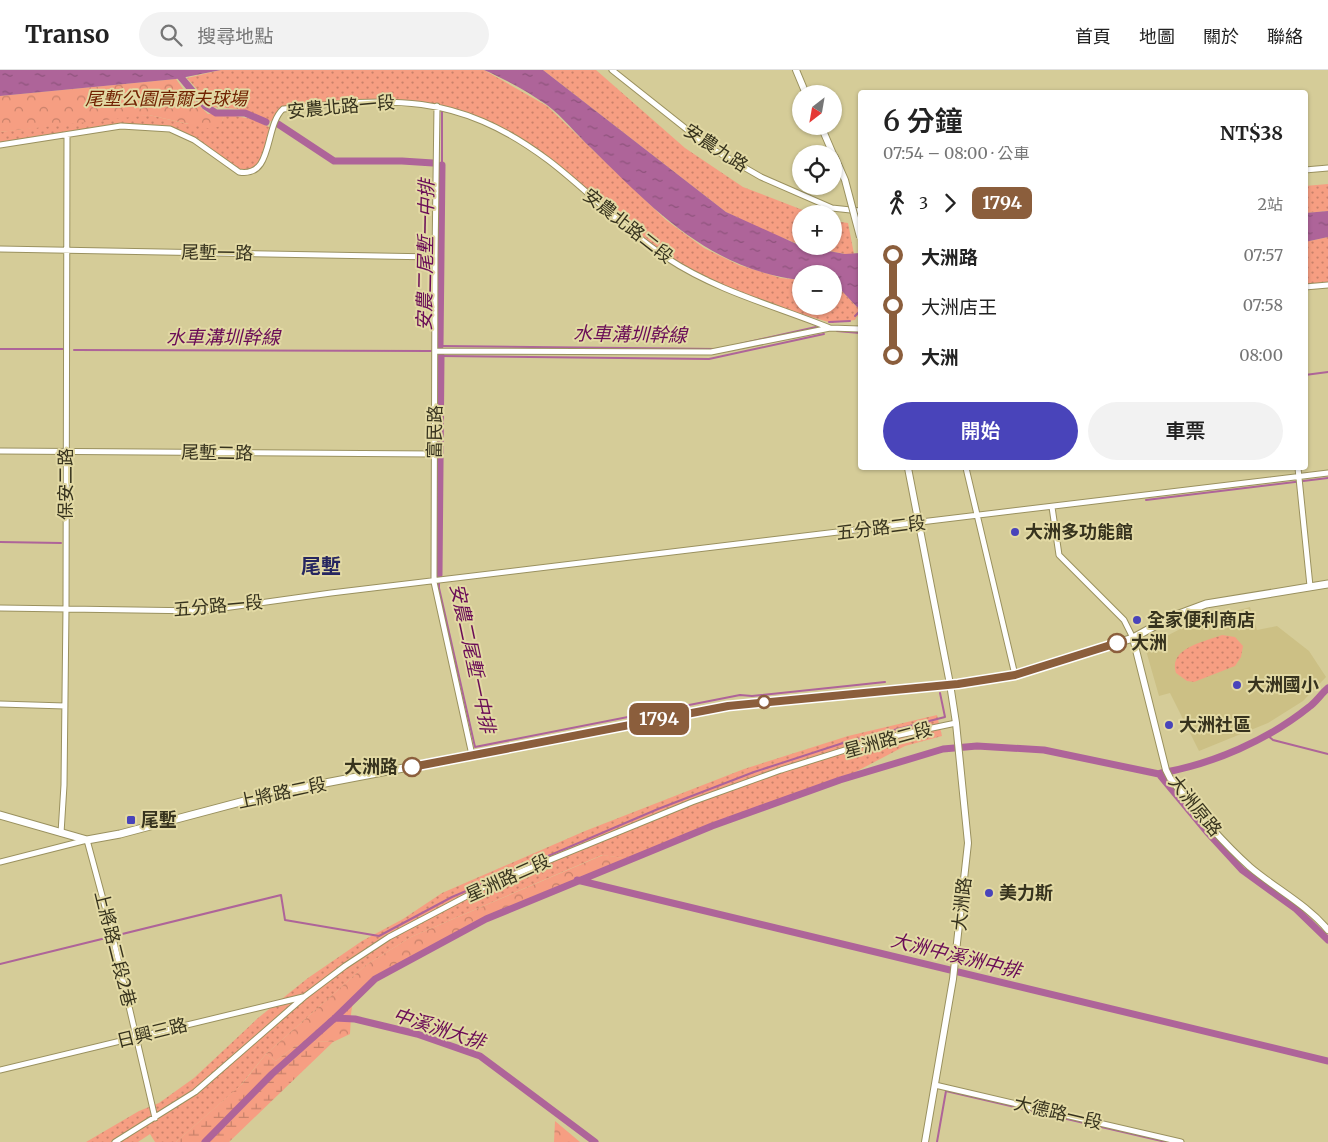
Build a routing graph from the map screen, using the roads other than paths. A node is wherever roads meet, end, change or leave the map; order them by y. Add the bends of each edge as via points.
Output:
1 (612, 70) edge
2 (796, 71) edge
3 (802, 85) edge
4 (437, 106) junction
5 (67, 135) junction
6 (0, 146) edge
7 (1328, 168) edge
8 (1308, 170) edge
9 (842, 173) edge
10 (858, 211) edge
11 (858, 229) edge
12 (0, 249) edge
13 (66, 250) junction
14 (435, 256) junction
15 (1328, 285) edge
16 (1308, 287) edge
17 (830, 328) junction
18 (858, 328) edge
19 (436, 351) junction
20 (0, 452) edge
21 (66, 452) junction
22 (434, 454) junction
23 (908, 470) edge
24 (966, 470) edge
25 (1298, 470) edge
26 (1328, 473) edge
27 (1300, 477) junction
28 (1052, 507) junction
29 (978, 516) junction
30 (919, 523) junction
31 (434, 582) junction
32 (1328, 584) edge
33 (1310, 586) junction
34 (0, 608) edge
35 (66, 608) junction
36 (1133, 638) junction
37 (1015, 675) junction
38 (950, 684) junction
39 (0, 704) edge
40 (65, 706) junction
41 (956, 723) junction
42 (472, 755) junction
43 (0, 815) edge
44 (61, 833) junction
45 (87, 840) junction
46 (0, 862) edge
47 (1328, 930) edge
48 (304, 997) junction
49 (136, 1037) junction
50 (0, 1070) edge
51 (934, 1085) junction
52 (155, 1118) junction
53 (115, 1142) edge
54 (925, 1142) edge
55 (1180, 1142) edge

1 - 10 street, 安農九路 via 709,147 761,177 832,208
2 - 3 street
4 - 5 street, 安農北路一段 via 370,101 283,109 276,115 266,155 259,168 248,173 239,172 194,140 170,129 120,126
4 - 14 street, 富民路
4 - 17 street, 安農北路二段 via 484,120 547,160 668,258 743,297
5 - 6 street, 安農北路一段
5 - 13 street, 保安二路
7 - 8 street
9 - 11 street, bridge
12 - 13 street, 尾塹一路
13 - 14 street, 尾塹一路
13 - 21 street, 保安二路
14 - 19 street, 富民路
15 - 16 street
17 - 18 street
17 - 19 street via 711,352
19 - 22 street, 富民路
20 - 21 street, 尾塹二路
21 - 22 street, 尾塹二路
21 - 35 street, 保安二路
22 - 31 street, 富民路
23 - 30 street
24 - 29 street
25 - 27 street
26 - 27 street, 五分路二段
27 - 28 street, 五分路二段
27 - 33 street
28 - 29 street, 五分路二段
28 - 36 street via 1059,555 1124,620
29 - 30 street, 五分路二段
29 - 37 street
30 - 31 street, 五分路二段
30 - 38 street
31 - 35 street, 五分路一段 via 202,611
31 - 42 street, 富民路
32 - 33 main road, 上將路二段
33 - 36 main road, 上將路二段 via 1206,604 1171,617
34 - 35 street, 五分路一段
35 - 40 street, 保安二路
36 - 37 main road, 上將路二段
36 - 47 street, 大洲原路 via 1170,778 1219,837
37 - 38 main road, 上將路二段
38 - 41 street
38 - 42 main road, 上將路二段 via 728,706
39 - 40 street
40 - 44 street, 保安二路
41 - 48 street, 星洲路二段 via 880,739 781,770 692,802 486,886 389,936
41 - 51 street, 大洲路 via 968,843 954,979
42 - 45 main road, 上將路二段 via 278,792
43 - 44 main road
44 - 45 main road
45 - 46 street
45 - 49 street, 上將路二段2巷
48 - 49 street, 日興三路
48 - 52 street, 星洲路二段 via 195,1092
49 - 50 street, 日興三路
49 - 52 street, 上將路二段2巷
51 - 54 street, 大洲路
51 - 55 street, 大德路一段
52 - 53 street, 星洲路二段

